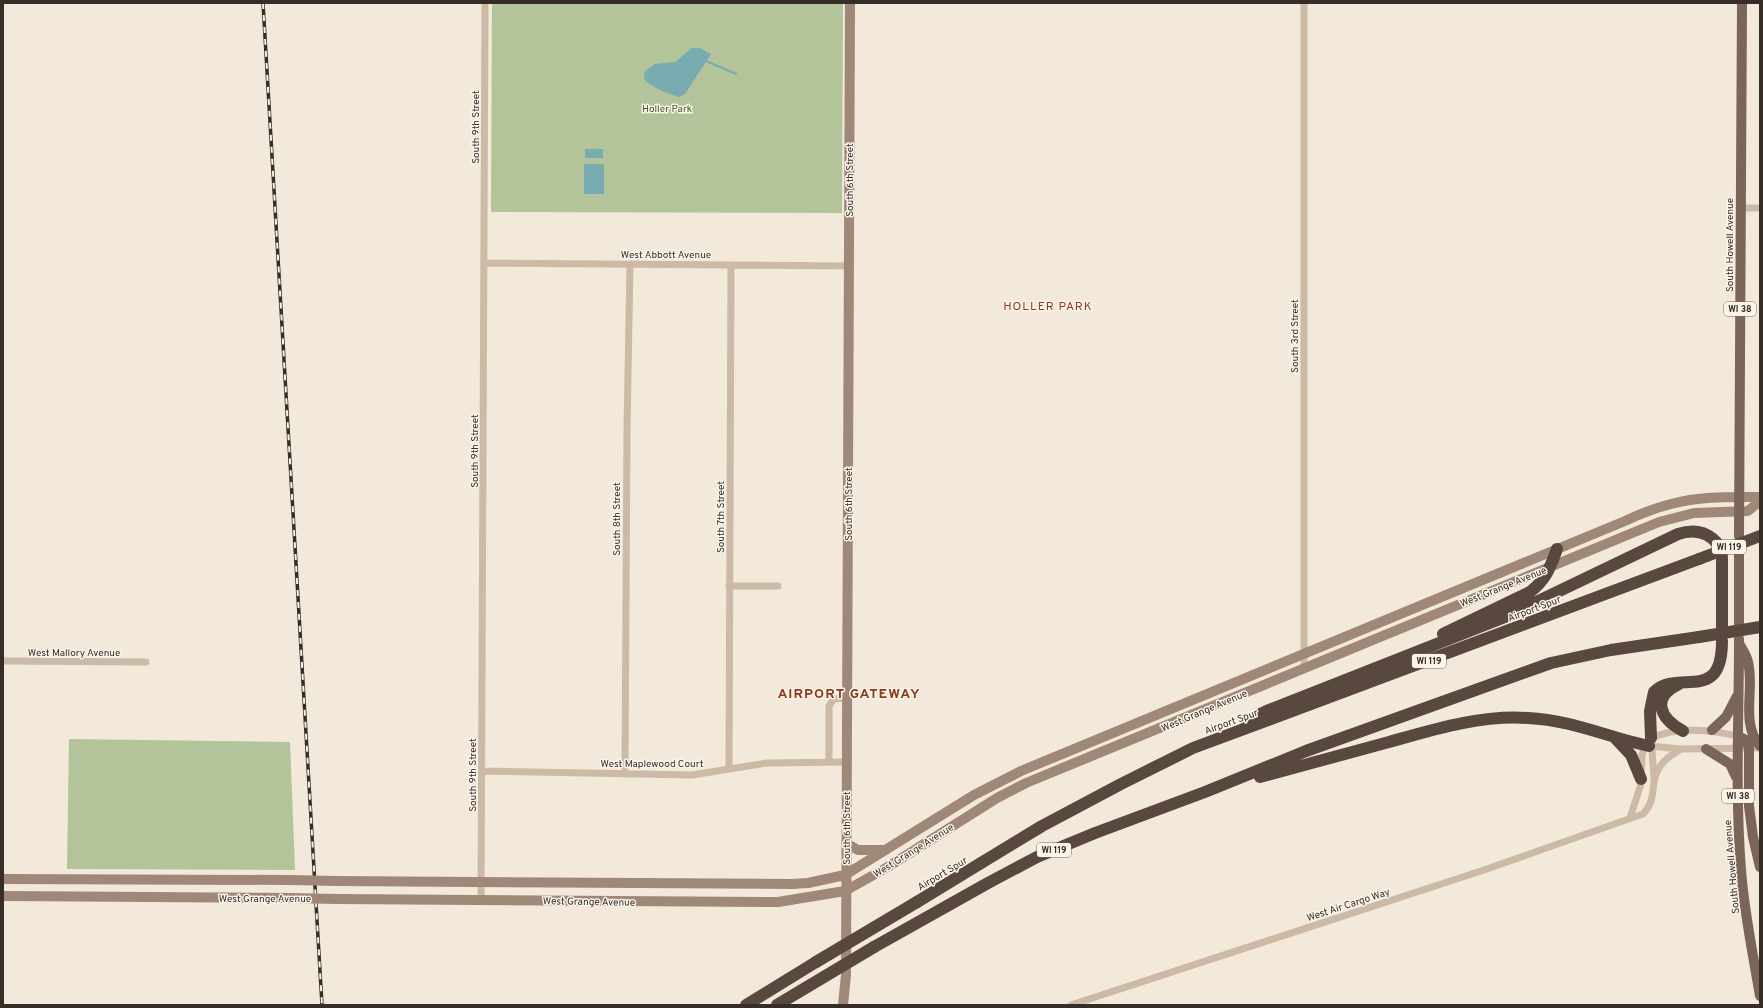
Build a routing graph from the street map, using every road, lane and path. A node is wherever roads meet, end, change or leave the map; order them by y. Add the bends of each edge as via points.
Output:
1 (485, 3) edge
2 (850, 3) edge
3 (1304, 3) edge
4 (1742, 3) edge
5 (1741, 208) junction
6 (1760, 208) edge
7 (484, 263) junction
8 (630, 264) junction
9 (731, 265) junction
10 (849, 266) junction
11 (1739, 498) junction
12 (1760, 498) edge
13 (1760, 502) edge
14 (1739, 512) junction
15 (1739, 536) dead end
16 (1760, 536) edge
17 (1718, 544) dead end
18 (1557, 549) junction
19 (1739, 551) dead end
20 (1722, 557) dead end
21 (1551, 567) junction
22 (729, 586) junction
23 (778, 586) dead end
24 (1739, 624) dead end
25 (1722, 627) dead end
26 (1760, 627) edge
27 (1722, 641) dead end
28 (1304, 653) junction
29 (3, 661) edge
30 (146, 662) dead end
31 (1385, 664) junction
32 (1304, 668) junction
33 (1249, 676) junction
34 (1680, 683) junction
35 (1254, 689) junction
36 (1738, 695) junction
37 (846, 698) junction
38 (1712, 730) junction
39 (1682, 731) junction
40 (1610, 735) junction
41 (1738, 736) junction
42 (1650, 742) junction
43 (1760, 747) edge
44 (1193, 748) junction
45 (1738, 748) junction
46 (1749, 748) junction
47 (1681, 749) junction
48 (1706, 749) junction
49 (1050, 758) junction
50 (829, 762) junction
51 (846, 762) junction
52 (729, 769) junction
53 (482, 772) junction
54 (1055, 772) junction
55 (625, 774) junction
56 (1641, 779) junction
57 (1654, 781) junction
58 (1738, 783) junction
59 (1205, 792) junction
60 (1630, 818) junction
61 (846, 843) junction
62 (889, 850) junction
63 (1760, 868) edge
64 (845, 875) junction
65 (3, 879) edge
66 (17, 879) junction
67 (131, 879) junction
68 (481, 882) junction
69 (631, 882) junction
70 (778, 884) junction
71 (845, 891) junction
72 (3, 896) edge
73 (17, 896) junction
74 (131, 897) junction
75 (481, 900) junction
76 (631, 901) junction
77 (778, 902) junction
78 (1760, 996) edge
79 (746, 1005) edge
80 (777, 1005) edge
81 (843, 1005) edge
82 (1071, 1005) edge

1 - 7 street, South 9th Street
2 - 10 street, South 6th Street
3 - 28 street, South 3rd Street
4 - 5 main road, South Howell Avenue / WI 38
5 - 6 street
5 - 11 main road, South Howell Avenue / WI 38
7 - 8 street, West Abbott Avenue
7 - 53 street, South 9th Street
8 - 9 street, West Abbott Avenue
8 - 55 street, South 8th Street
9 - 10 street, West Abbott Avenue
9 - 22 street, South 7th Street
10 - 37 street, South 6th Street
11 - 12 street, West Grange Avenue
11 - 14 main road, South Howell Avenue / WI 38
11 - 18 street, West Grange Avenue via 1704,498 1671,504 1650,510
13 - 14 street, West Grange Avenue via 1748,511
14 - 15 main road, South Howell Avenue / WI 38
14 - 21 street, West Grange Avenue via 1694,513 1676,517
16 - 44 highway, Airport Spur / WI 119, bridge
17 - 31 highway via 1706,534 1697,531 1678,534 1505,617
18 - 21 highway
18 - 28 street, West Grange Avenue
19 - 24 main road
20 - 25 highway
21 - 31 highway via 1541,584 1530,592
21 - 32 street, West Grange Avenue
22 - 23 street
22 - 52 street, South 7th Street
26 - 59 highway, WI 119, bridge via 1611,650 1545,665 1306,751
27 - 34 highway via 1720,662 1708,678 1697,683
28 - 32 street, South 3rd Street
28 - 33 street, West Grange Avenue
29 - 30 street, West Mallory Avenue
31 - 44 highway via 1269,710
32 - 35 street, West Grange Avenue
33 - 35 street
33 - 49 street, West Grange Avenue
34 - 39 highway via 1665,694 1662,707 1666,720
34 - 42 highway via 1666,683 1654,692 1650,711
35 - 54 street, West Grange Avenue
36 - 38 main road via 1726,717
36 - 41 main road, South Howell Avenue / WI 38
36 - 43 main road, South Howell Avenue / WI 38 via 1739,640 1748,661 1752,732
37 - 50 street via 834,699 829,706
37 - 51 street, South 6th Street
38 - 39 street
38 - 41 street
39 - 42 street via 1666,733
40 - 42 highway
40 - 56 highway via 1629,753
40 - 59 highway via 1575,724 1550,720 1518,717 1479,719
41 - 45 main road, South Howell Avenue / WI 38
41 - 46 main road via 1746,740
42 - 47 street
42 - 56 street via 1642,755
42 - 57 street
43 - 46 street
44 - 79 highway, Airport Spur / WI 119, bridge via 1042,826
45 - 46 street
45 - 48 street
45 - 58 main road, South Howell Avenue / WI 38
46 - 63 main road via 1750,811
47 - 48 street
47 - 57 street, West Air Cargo Way via 1664,761
48 - 58 main road via 1730,764
49 - 54 street
49 - 62 street, West Grange Avenue via 985,789
50 - 51 street, West Maplewood Court
50 - 52 street, West Maplewood Court via 767,763
51 - 61 street, South 6th Street
52 - 55 street, West Maplewood Court via 692,775
53 - 55 street, West Maplewood Court
53 - 68 street, South 9th Street
54 - 71 street, West Grange Avenue via 997,798
56 - 60 street
57 - 60 street, West Air Cargo Way via 1654,793 1649,808 1643,814
58 - 78 main road, South Howell Avenue / WI 38 via 1741,871
59 - 80 highway, WI 119, bridge via 1037,857 874,947
60 - 82 street, West Air Cargo Way via 1484,870
61 - 62 street via 858,850
61 - 64 street, South 6th Street
62 - 64 street, West Grange Avenue
64 - 70 street, West Grange Avenue via 808,883
64 - 71 street, South 6th Street
65 - 66 street, West Grange Avenue
66 - 67 street, West Grange Avenue
66 - 73 street
67 - 68 street, West Grange Avenue, bridge
67 - 74 street
68 - 69 street, West Grange Avenue
68 - 75 street, South 9th Street
69 - 70 street, West Grange Avenue
69 - 76 street
70 - 77 street
71 - 77 street, West Grange Avenue
71 - 81 street, South 6th Street via 846,982
72 - 73 street, West Grange Avenue
73 - 74 street, West Grange Avenue
74 - 75 street, West Grange Avenue, bridge
75 - 76 street, West Grange Avenue
76 - 77 street, West Grange Avenue

